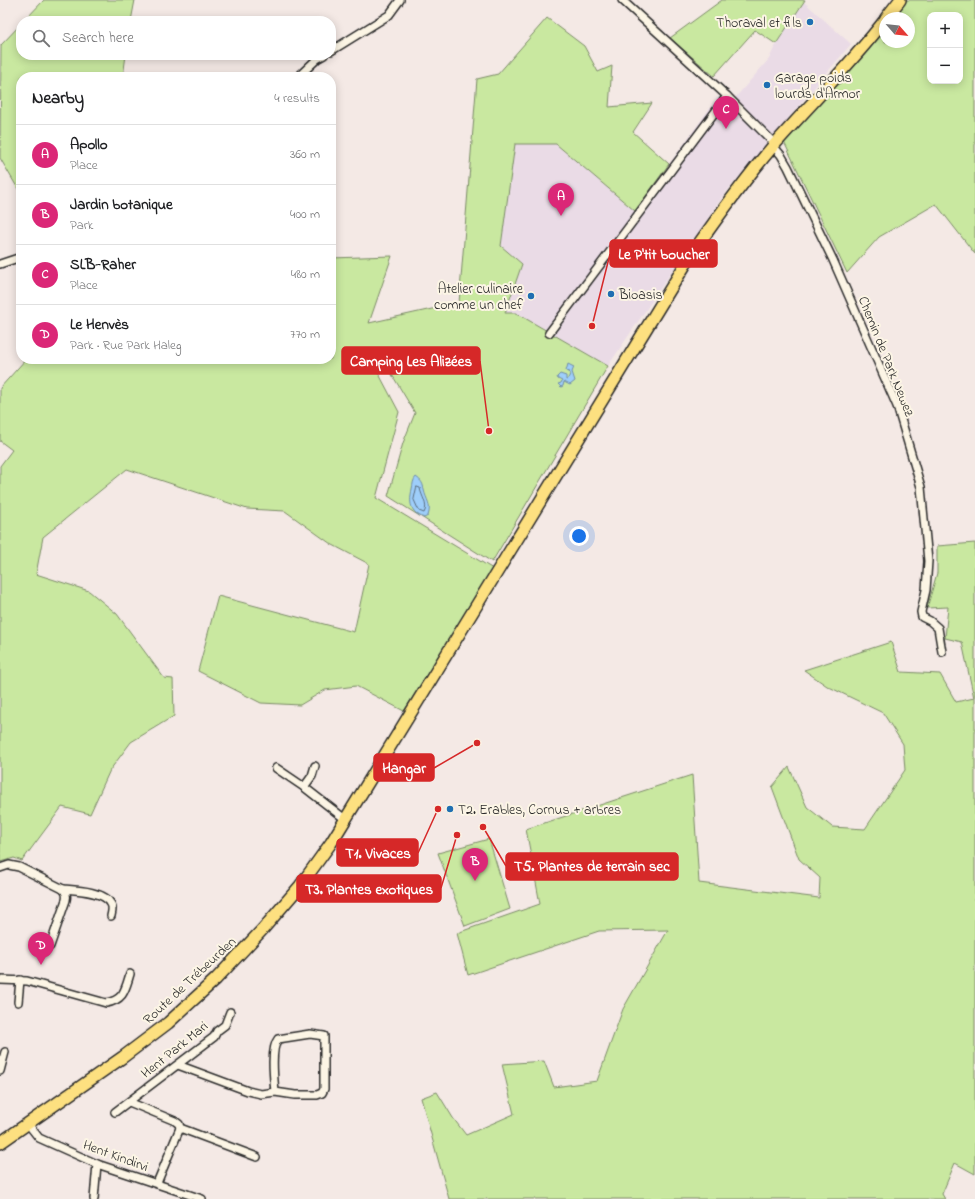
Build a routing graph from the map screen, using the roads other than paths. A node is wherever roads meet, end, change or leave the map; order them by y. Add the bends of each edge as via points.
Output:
1 (400, 0) edge
2 (622, 0) edge
3 (900, 0) edge
4 (891, 12) edge
5 (879, 27) edge
6 (336, 48) edge
7 (316, 60) edge
8 (303, 72) edge
9 (727, 96) junction
10 (774, 145) junction
11 (16, 259) edge
12 (0, 264) edge
13 (549, 333) dead end
14 (942, 652) dead end
15 (315, 766) dead end
16 (276, 768) dead end
17 (304, 787) junction
18 (345, 819) junction
19 (0, 868) edge
20 (63, 889) junction
21 (111, 916) dead end
22 (50, 946) dead end
23 (130, 974) dead end
24 (0, 980) edge
25 (20, 980) junction
26 (18, 1002) dead end
27 (230, 1012) dead end
28 (5, 1052) dead end
29 (178, 1065) junction
30 (0, 1071) edge
31 (275, 1092) junction
32 (129, 1102) junction
33 (115, 1112) dead end
34 (28, 1124) junction
35 (180, 1128) junction
36 (1, 1140) edge
37 (257, 1157) dead end
38 (97, 1164) junction
39 (157, 1184) junction
40 (94, 1199) edge
41 (202, 1199) edge

1 - 6 street via 389,15
2 - 9 street
3 - 4 main road, Route de Trébeurden
5 - 10 main road, Route de Trébeurden
7 - 8 street
9 - 10 street
9 - 13 street
10 - 14 street, Chemin de Park Newez via 788,167 833,260 897,406 920,487 928,561 921,612 922,617 938,628
10 - 18 main road, Route de Trébeurden via 734,194 693,252
11 - 12 street
15 - 17 street
16 - 17 street
17 - 18 street
18 - 34 main road, Route de Trébeurden via 300,886 263,930 216,979 168,1023
19 - 20 street via 9,865 19,867
20 - 21 street via 95,893 104,897 112,906
20 - 22 street via 66,900
23 - 25 street via 122,995 106,1003
24 - 25 street
25 - 26 street
27 - 29 street, Hent Park Mari via 225,1025 214,1037
28 - 30 street
29 - 31 street via 248,1092
29 - 32 street, Hent Park Mari
31 - 31 street via 295,1095 322,1093 324,1036 310,1034 278,1039 274,1050
32 - 33 street, Hent Park Mari
32 - 35 street via 175,1121
34 - 36 main road, Route de Trébeurden
34 - 38 street, Hent Kindirvi via 39,1138
35 - 37 street
35 - 39 street
38 - 39 street, Hent Kindirvi
38 - 40 street
39 - 41 street, Hent Kindirvi

